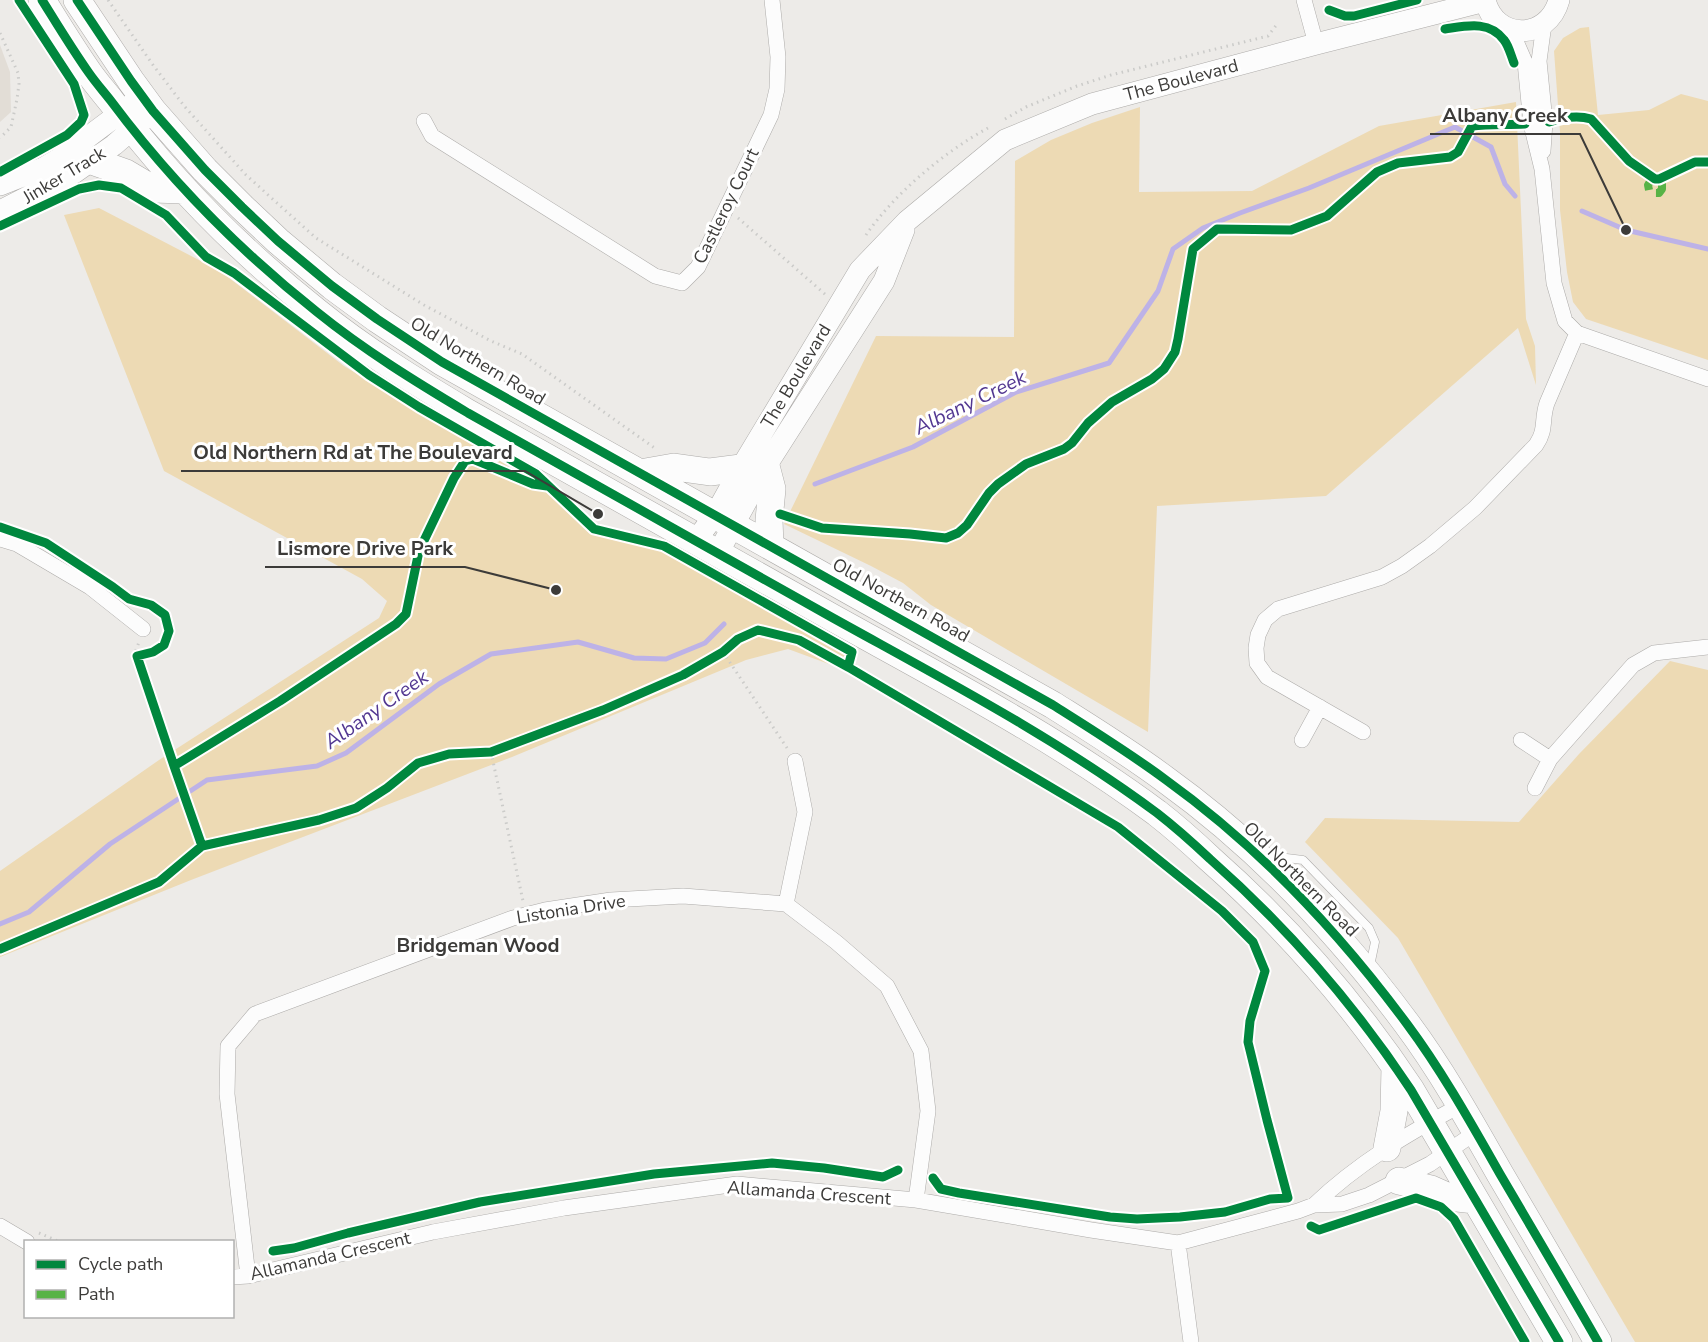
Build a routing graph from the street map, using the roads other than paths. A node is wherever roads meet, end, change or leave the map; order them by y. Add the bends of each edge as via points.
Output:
1 (42, 0) edge
2 (77, 0) edge
3 (772, 0) edge
4 (1304, 0) edge
5 (1485, 0) edge
6 (1559, 0) edge
7 (1544, 24) junction
8 (1511, 30) junction
9 (1316, 44) junction
10 (148, 104) junction
11 (126, 121) junction
12 (424, 121) dead end
13 (92, 161) junction
14 (1542, 169) junction
15 (0, 185) edge
16 (184, 190) junction
17 (0, 212) edge
18 (907, 221) junction
19 (1577, 333) junction
20 (1708, 379) edge
21 (753, 467) junction
22 (640, 472) junction
23 (724, 520) junction
24 (0, 539) edge
25 (770, 546) junction
26 (707, 547) junction
27 (143, 629) dead end
28 (1708, 647) edge
29 (1320, 707) junction
30 (1363, 732) dead end
31 (1302, 740) dead end
32 (1521, 740) dead end
33 (1550, 759) junction
34 (795, 761) road end
35 (1535, 789) dead end
36 (786, 904) junction
37 (1395, 1067) junction
38 (1461, 1106) junction
39 (1429, 1122) junction
40 (1476, 1132) junction
41 (1387, 1148) junction
42 (1447, 1152) junction
43 (1400, 1181) junction
44 (916, 1200) junction
45 (1475, 1200) junction
46 (1314, 1205) junction
47 (0, 1226) edge
48 (24, 1240) edge
49 (1178, 1243) junction
50 (240, 1276) edge
51 (1191, 1342) edge
52 (1558, 1342) edge
53 (1599, 1342) edge

1 - 11 highway
2 - 10 highway, Old Northern Road
3 - 12 street, Castleroy Court via 778,57 771,116 698,267 682,284 655,276 432,136
4 - 9 street
5 - 8 street, The Boulevard via 1495,20
5 - 9 street, The Boulevard
6 - 7 street
7 - 8 street via 1532,30
7 - 14 street via 1539,61 1545,122
8 - 14 street via 1525,62 1531,124
9 - 18 street, The Boulevard via 1092,104 1005,140
10 - 11 street, Jinker Track
10 - 22 highway, Old Northern Road via 242,207 332,286 441,362
11 - 13 street, Jinker Track
11 - 15 street, Jinker Track via 43,168
11 - 16 highway
13 - 16 highway via 126,173 153,189
13 - 17 street, Jinker Track
14 - 19 street via 1554,283 1565,321
16 - 26 highway via 268,271 360,344 468,414
18 - 21 street, The Boulevard via 884,281
18 - 21 street, The Boulevard via 860,270
19 - 20 street
19 - 29 street via 1544,411 1542,436 1475,508 1402,567 1382,577 1278,609 1265,620 1258,635 1257,663 1267,677
21 - 22 highway via 710,472 674,467
21 - 23 street, The Boulevard
21 - 25 highway via 772,489
22 - 23 highway, Old Northern Road
23 - 25 highway, Old Northern Road
23 - 26 street, The Boulevard
24 - 27 street via 17,544 90,587
25 - 38 highway, Old Northern Road via 1053,705 1206,810 1301,897 1338,938 1407,1024
26 - 37 highway via 1027,728 1160,815 1283,927 1318,965
28 - 33 street via 1654,653 1633,664
29 - 30 street
29 - 31 street
32 - 33 street
33 - 35 street
34 - 36 street via 805,813
36 - 44 street via 887,986 921,1051 928,1111
36 - 50 street, Listonia Drive via 683,896 610,900 526,915 255,1014 228,1046 227,1094
37 - 39 highway
37 - 41 highway via 1394,1112
38 - 39 street, Allamanda Crescent
38 - 40 highway, Old Northern Road
39 - 41 street, Allamanda Crescent
39 - 42 highway
40 - 42 street, Allamanda Crescent
40 - 53 highway, Old Northern Road
41 - 46 street, Allamanda Crescent
42 - 43 street, Allamanda Crescent
42 - 45 highway
43 - 45 highway via 1449,1197
43 - 46 street, Allamanda Crescent via 1342,1204
44 - 49 street, Allamanda Crescent
44 - 50 street, Allamanda Crescent via 738,1184 564,1208 433,1232
45 - 52 highway
46 - 49 street, Allamanda Crescent
47 - 48 street
49 - 51 street

